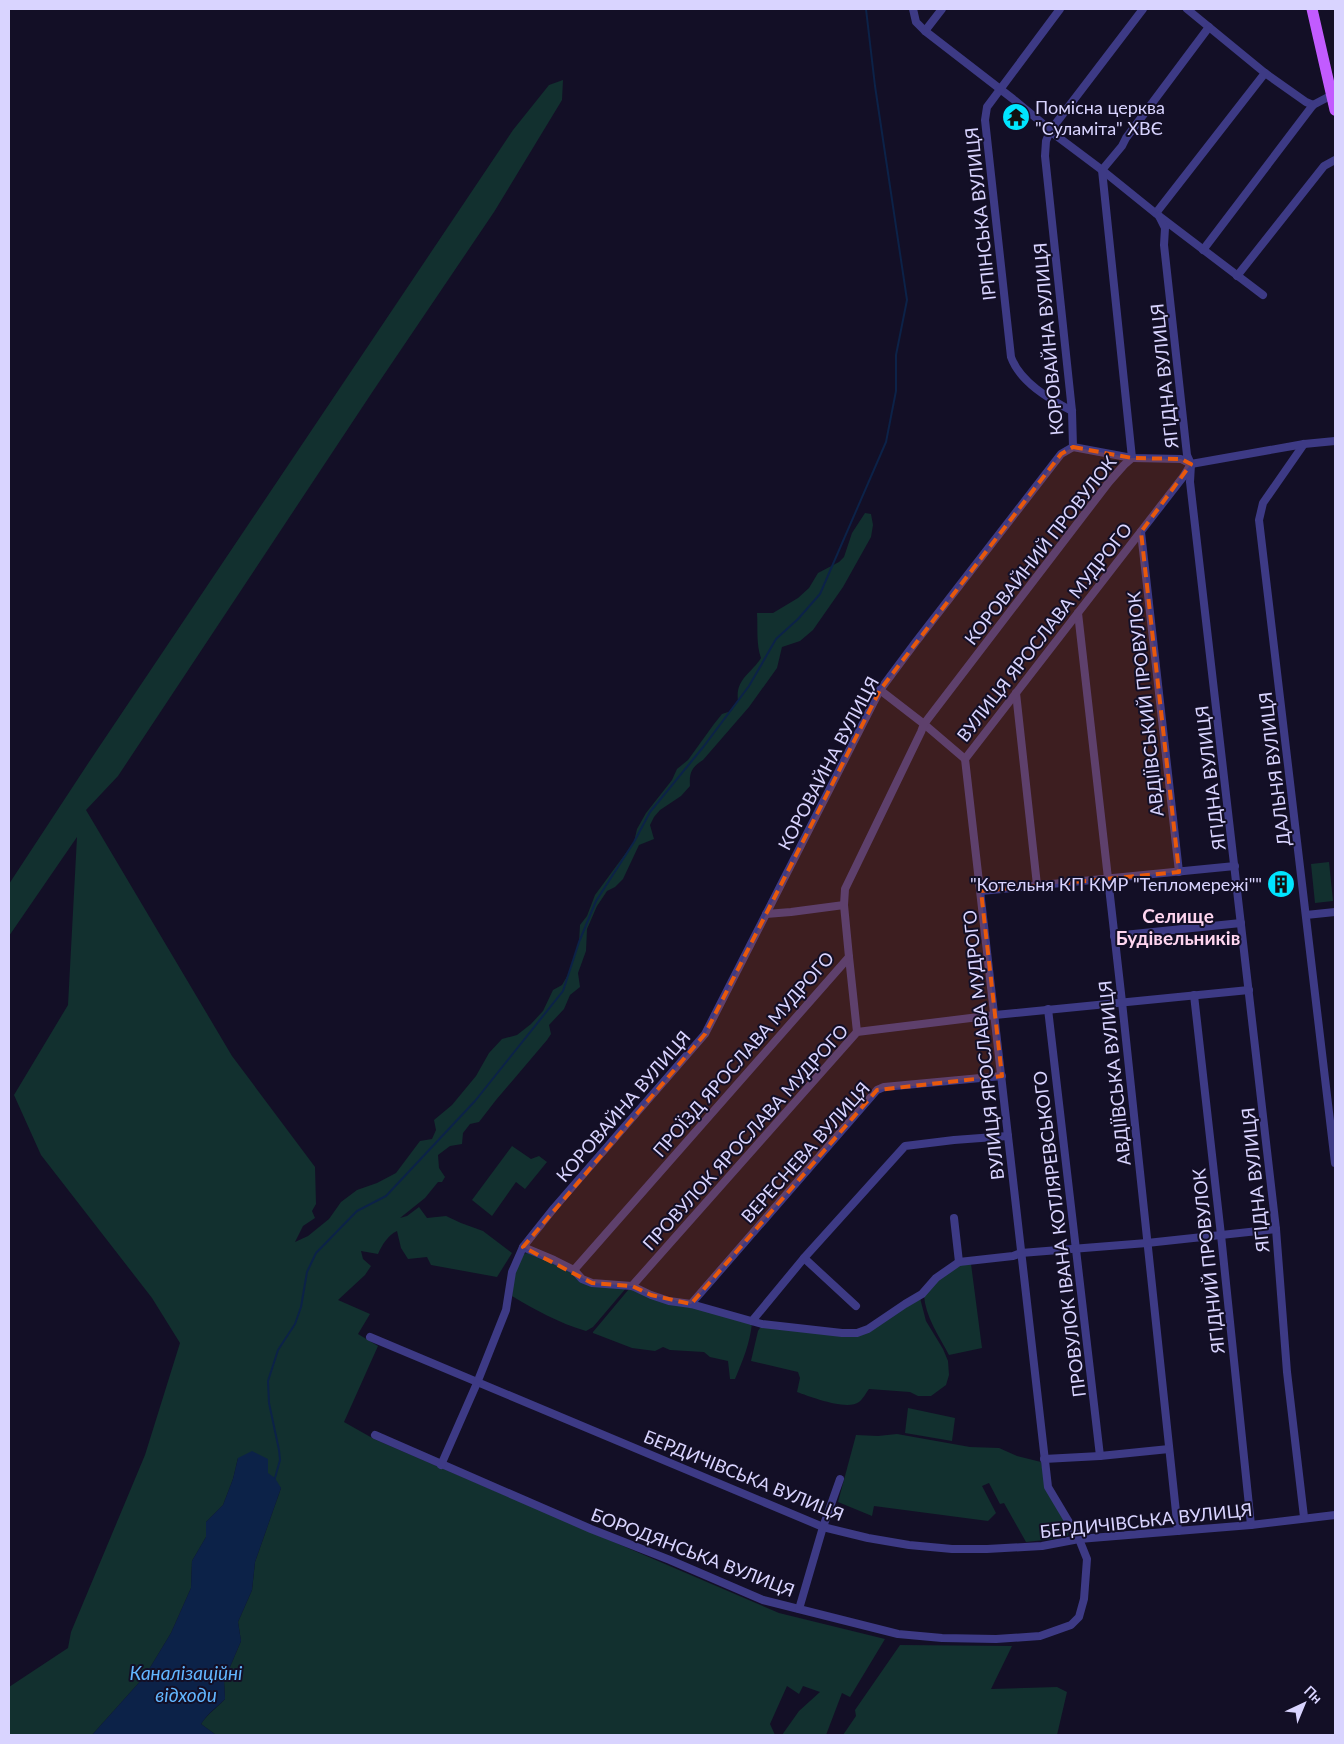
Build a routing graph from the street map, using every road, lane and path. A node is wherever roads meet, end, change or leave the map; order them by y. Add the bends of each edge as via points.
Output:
1 (912, 9) edge
2 (942, 9) edge
3 (1060, 9) edge
4 (1143, 9) edge
5 (1187, 9) edge
6 (1312, 9) edge
7 (1209, 27) junction
8 (925, 31) junction
9 (1265, 73) junction
10 (1000, 89) junction
11 (1332, 95) junction
12 (1313, 105) junction
13 (1335, 110) edge
14 (1050, 131) junction
15 (1335, 160) edge
16 (1102, 170) junction
17 (1158, 215) junction
18 (1203, 250) junction
19 (1237, 276) junction
20 (1263, 295) dead end
21 (1072, 411) junction
22 (1335, 441) edge
23 (1304, 444) junction
24 (1073, 448) junction
25 (1132, 458) junction
26 (1191, 464) junction
27 (1141, 532) junction
28 (1078, 613) junction
29 (880, 690) junction
30 (1016, 693) junction
31 (924, 724) junction
32 (965, 759) junction
33 (1235, 866) junction
34 (1179, 872) junction
35 (1108, 878) junction
36 (1037, 885) junction
37 (981, 891) junction
38 (844, 905) junction
39 (1335, 912) edge
40 (766, 914) junction
41 (1306, 915) junction
42 (1241, 923) junction
43 (1114, 936) junction
44 (848, 956) junction
45 (1249, 990) junction
46 (1194, 995) junction
47 (1122, 1002) junction
48 (1048, 1009) junction
49 (995, 1015) junction
50 (857, 1032) junction
51 (1002, 1076) junction
52 (1008, 1136) junction
53 (1335, 1163) edge
54 (954, 1218) dead end
55 (1276, 1229) junction
56 (1221, 1235) junction
57 (1147, 1243) junction
58 (523, 1247) junction
59 (1077, 1250) junction
60 (1021, 1253) junction
61 (804, 1258) junction
62 (959, 1262) junction
63 (574, 1270) junction
64 (632, 1286) junction
65 (691, 1304) junction
66 (856, 1306) dead end
67 (752, 1320) junction
68 (370, 1338) dead end
69 (477, 1384) junction
70 (375, 1436) dead end
71 (1169, 1449) junction
72 (1100, 1456) junction
73 (1044, 1459) junction
74 (441, 1465) junction
75 (840, 1479) dead end
76 (1335, 1514) edge
77 (1304, 1518) junction
78 (1251, 1525) junction
79 (823, 1527) junction
80 (1178, 1531) junction
81 (1079, 1540) junction
82 (799, 1610) junction

1 - 8 street via 916,22
2 - 8 street
3 - 10 street, ІРПІНСЬКА ВУЛИЦЯ
4 - 14 street, КОРОВАЙНА ВУЛИЦЯ
5 - 7 street
6 - 11 main road
7 - 9 street
7 - 16 street
8 - 10 street
9 - 12 street
9 - 17 street
10 - 14 street
10 - 21 street, ІРПІНСЬКА ВУЛИЦЯ via 988,107 985,120 1011,357 1014,366 1035,387 1055,403
11 - 12 street
11 - 13 main road
12 - 18 street
14 - 16 street
14 - 21 street, КОРОВАЙНА ВУЛИЦЯ via 1045,156
15 - 19 street via 1324,166
16 - 17 street
16 - 25 street, КОРОВАЙНИЙ ПРОВУЛОК
17 - 18 street
17 - 26 street, ЯГІДНА ВУЛИЦЯ via 1165,228 1164,245 1187,455
18 - 19 street
19 - 20 street
21 - 24 street, КОРОВАЙНА ВУЛИЦЯ
22 - 23 street
23 - 26 street
23 - 41 street, ДАЛЬНЯ ВУЛИЦЯ via 1263,503 1259,520
24 - 25 street
24 - 29 street, КОРОВАЙНА ВУЛИЦЯ via 1061,454
25 - 26 street via 1181,459
25 - 31 street, КОРОВАЙНИЙ ПРОВУЛОК via 1109,482
26 - 27 street, ВУЛИЦЯ ЯРОСЛАВА МУДРОГО
26 - 33 street, ЯГІДНА ВУЛИЦЯ via 1190,482
27 - 28 street, ВУЛИЦЯ ЯРОСЛАВА МУДРОГО
27 - 34 street, АВДІЇВСЬКИЙ ПРОВУЛОК
28 - 30 street, ВУЛИЦЯ ЯРОСЛАВА МУДРОГО
28 - 35 street, АВДІЇВСЬКА ВУЛИЦЯ
29 - 31 street
29 - 40 street, КОРОВАЙНА ВУЛИЦЯ
30 - 32 street, ВУЛИЦЯ ЯРОСЛАВА МУДРОГО
30 - 36 street
31 - 32 street
31 - 38 street, ПРОЇЗД ЯРОСЛАВА МУДРОГО via 845,889
32 - 37 street, ВУЛИЦЯ ЯРОСЛАВА МУДРОГО
33 - 34 street
33 - 42 street, ЯГІДНА ВУЛИЦЯ
34 - 35 street
35 - 36 street
35 - 43 street, АВДІЇВСЬКА ВУЛИЦЯ
36 - 37 street
37 - 49 street, ВУЛИЦЯ ЯРОСЛАВА МУДРОГО
38 - 40 street
38 - 44 street, ПРОЇЗД ЯРОСЛАВА МУДРОГО
39 - 41 street
40 - 58 street, КОРОВАЙНА ВУЛИЦЯ via 705,1034
41 - 53 street, ДАЛЬНЯ ВУЛИЦЯ
42 - 43 street
42 - 45 street, ЯГІДНА ВУЛИЦЯ
43 - 47 street, АВДІЇВСЬКА ВУЛИЦЯ
44 - 50 street
44 - 63 street, ПРОЇЗД ЯРОСЛАВА МУДРОГО
45 - 46 street, ПРОВУЛОК ЯРОСЛАВА МУДРОГО
45 - 55 street, ЯГІДНА ВУЛИЦЯ
46 - 47 street, ПРОВУЛОК ЯРОСЛАВА МУДРОГО
46 - 56 street, ЯГІДНИЙ ПРОВУЛОК
47 - 48 street, ПРОВУЛОК ЯРОСЛАВА МУДРОГО
47 - 57 street, АВДІЇВСЬКА ВУЛИЦЯ
48 - 49 street, ПРОВУЛОК ЯРОСЛАВА МУДРОГО
48 - 59 street, ПРОВУЛОК ІВАНА КОТЛЯРЕВСЬКОГО
49 - 50 street, ПРОВУЛОК ЯРОСЛАВА МУДРОГО
49 - 51 street, ВУЛИЦЯ ЯРОСЛАВА МУДРОГО
50 - 64 street, ПРОВУЛОК ЯРОСЛАВА МУДРОГО
51 - 52 street, ВУЛИЦЯ ЯРОСЛАВА МУДРОГО
51 - 65 street, ВЕРЕСНЕВА ВУЛИЦЯ via 877,1090
52 - 60 street, ВУЛИЦЯ ЯРОСЛАВА МУДРОГО
52 - 61 street via 905,1146
54 - 62 street
55 - 56 street
55 - 77 street, ЯГІДНА ВУЛИЦЯ via 1287,1372
56 - 57 street
56 - 78 street, ЯГІДНИЙ ПРОВУЛОК
57 - 59 street
57 - 71 street, АВДІЇВСЬКА ВУЛИЦЯ
58 - 63 street
58 - 69 street, КОРОВАЙНА ВУЛИЦЯ via 512,1272 506,1310
59 - 60 street
59 - 72 street, ПРОВУЛОК ІВАНА КОТЛЯРЕВСЬКОГО
60 - 62 street
60 - 73 street, ВУЛИЦЯ ЯРОСЛАВА МУДРОГО
61 - 66 street
61 - 67 street
62 - 67 street via 936,1278 922,1294 857,1333 762,1324
63 - 64 street via 582,1279 592,1283
64 - 65 street via 669,1301
65 - 67 street
68 - 69 street, БЕРДИЧІВСЬКА ВУЛИЦЯ
69 - 74 street, КОРОВАЙНА ВУЛИЦЯ
69 - 79 street, БЕРДИЧІВСЬКА ВУЛИЦЯ
70 - 74 street, БОРОДЯНСЬКА ВУЛИЦЯ
71 - 72 street
71 - 80 street, АВДІЇВСЬКА ВУЛИЦЯ
72 - 73 street
73 - 81 street, ВУЛИЦЯ ЯРОСЛАВА МУДРОГО via 1048,1487
74 - 82 street, БОРОДЯНСЬКА ВУЛИЦЯ via 763,1600
75 - 79 street
76 - 77 street, БЕРДИЧІВСЬКА ВУЛИЦЯ
77 - 78 street, БЕРДИЧІВСЬКА ВУЛИЦЯ
78 - 80 street, БЕРДИЧІВСЬКА ВУЛИЦЯ
79 - 81 street, БЕРДИЧІВСЬКА ВУЛИЦЯ via 909,1545 952,1549 1042,1546
79 - 82 street
80 - 81 street, БЕРДИЧІВСЬКА ВУЛИЦЯ
81 - 82 street, БОРОДЯНСЬКА ВУЛИЦЯ via 1087,1559 1082,1610 1071,1625 1040,1636 996,1639 898,1634

